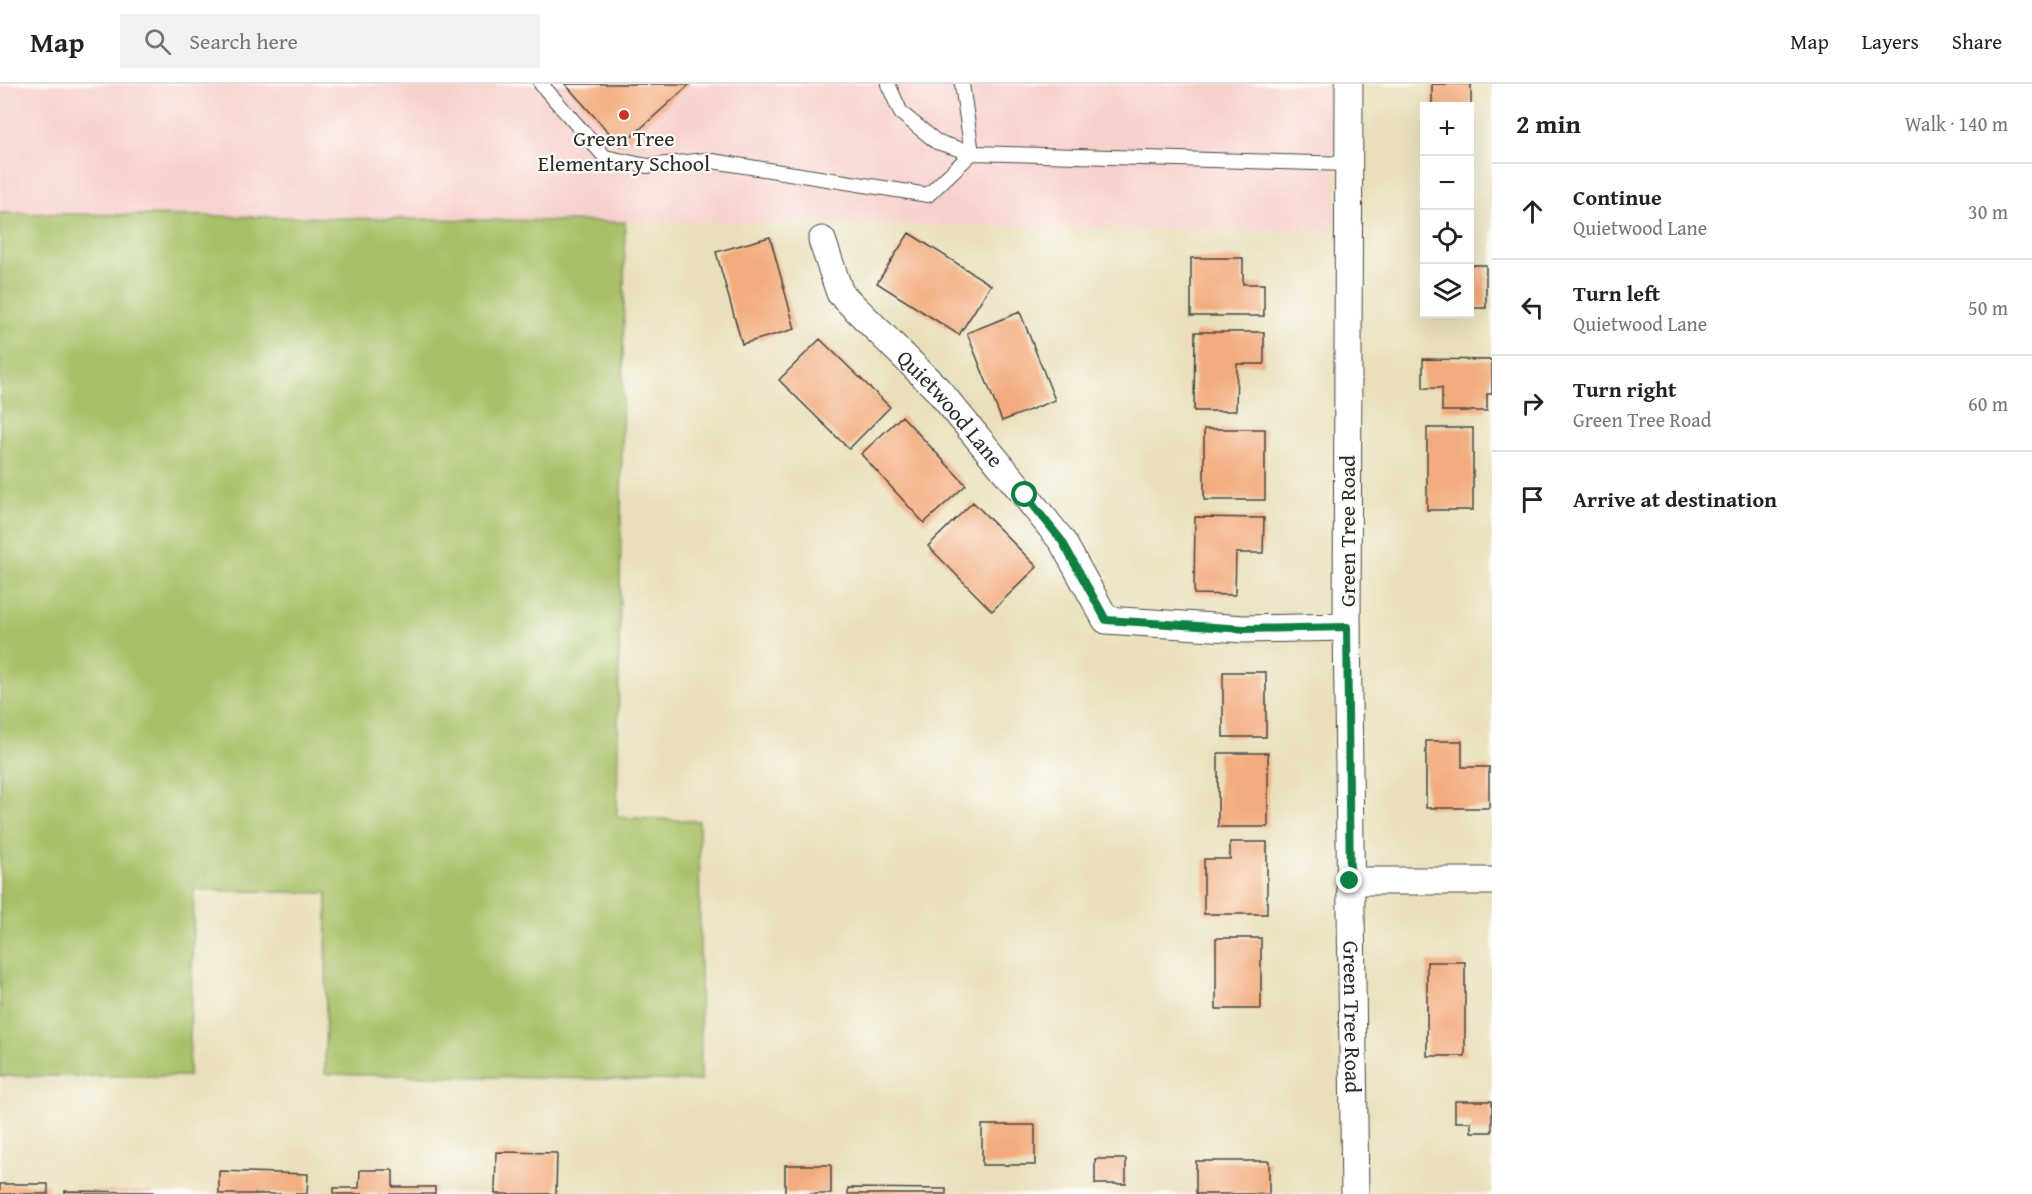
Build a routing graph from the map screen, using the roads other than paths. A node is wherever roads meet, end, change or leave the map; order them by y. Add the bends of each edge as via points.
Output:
1 (541, 84) edge
2 (888, 84) edge
3 (962, 84) edge
4 (1349, 84) edge
5 (972, 153) junction
6 (1349, 164) junction
7 (822, 240) dead end
8 (1347, 627) junction
9 (1350, 881) junction
10 (1492, 881) edge
11 (1354, 1194) edge

1 - 5 lane via 605,157 647,166 706,160 928,195
2 - 5 lane via 901,113 938,142
3 - 5 lane
4 - 6 street, Green Tree Road
5 - 6 lane
6 - 8 street, Green Tree Road
7 - 8 street, Quietwood Lane via 840,293 938,390 1025,495 1062,541 1106,620 1244,629
8 - 9 street, Green Tree Road
9 - 10 street
9 - 11 street, Green Tree Road

